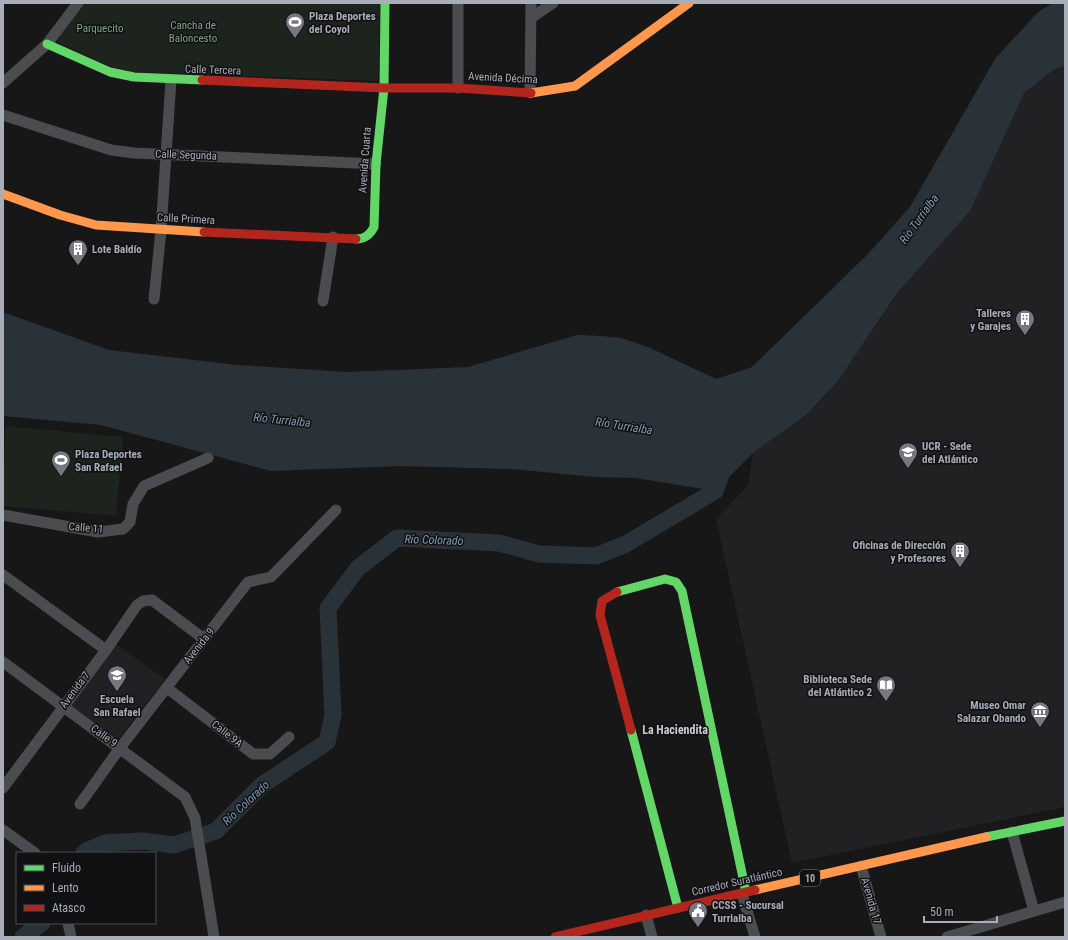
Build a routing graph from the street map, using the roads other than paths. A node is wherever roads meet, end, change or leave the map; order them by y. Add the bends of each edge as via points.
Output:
1 (78, 3) edge
2 (385, 3) edge
3 (458, 3) edge
4 (531, 3) edge
5 (554, 3) edge
6 (689, 3) edge
7 (531, 18) junction
8 (47, 44) junction
9 (171, 80) junction
10 (3, 83) edge
11 (384, 88) junction
12 (458, 88) junction
13 (530, 93) junction
14 (3, 115) edge
15 (167, 154) junction
16 (376, 164) junction
17 (3, 194) edge
18 (161, 230) junction
19 (371, 234) joint
20 (332, 237) junction
21 (154, 299) dead end
22 (323, 301) dead end
23 (208, 458) dead end
24 (336, 510) dead end
25 (3, 515) edge
26 (6, 576) edge
27 (204, 639) junction
28 (106, 650) junction
29 (3, 662) edge
30 (167, 688) junction
31 (63, 707) junction
32 (289, 737) dead end
33 (120, 748) junction
34 (3, 788) edge
35 (80, 804) dead end
36 (1065, 821) edge
37 (3, 830) edge
38 (1012, 832) junction
39 (34, 852) edge
40 (860, 866) junction
41 (744, 893) junction
42 (1065, 902) edge
43 (678, 908) junction
44 (1034, 911) junction
45 (646, 915) junction
46 (68, 924) edge
47 (71, 937) edge
48 (214, 937) edge
49 (555, 937) edge
50 (652, 937) edge
51 (755, 937) edge
52 (881, 937) edge
53 (947, 937) edge

1 - 8 street
2 - 11 street, Avenida Cuarta
3 - 12 street
4 - 7 street
5 - 7 street
6 - 13 street, Avenida Décima via 575,86
7 - 13 street
8 - 9 street, Calle Tercera via 110,72 134,78
8 - 10 street
9 - 11 street, Calle Tercera
9 - 15 street
11 - 12 street, Avenida Décima
11 - 16 street, Avenida Cuarta
12 - 13 street, Avenida Décima
14 - 15 street, Calle Segunda via 111,150
15 - 16 street, Calle Segunda
15 - 18 street
16 - 19 street, Avenida Cuarta via 374,227
17 - 18 street, Calle Primera via 96,225
18 - 20 street, Calle Primera
18 - 21 street
19 - 20 street, Calle Primera via 362,239
20 - 22 street
23 - 25 street, Calle 11 via 144,486 133,504 130,522 123,529 98,532
24 - 27 street, Avenida 9 via 271,577 248,582
26 - 28 street
27 - 28 street, Avenida 7 via 152,600 143,601 137,605
27 - 30 street, Avenida 9
28 - 31 street, Avenida 7
29 - 31 street, Calle 9
30 - 32 street, Calle 9A via 253,754 270,754
30 - 33 street, Avenida 9
31 - 33 street, Calle 9
31 - 34 street, Avenida 7
33 - 35 street, Avenida 9
33 - 48 street, Calle 9 via 185,797 195,818
36 - 38 street, Corredor Suratlántico / 10
37 - 39 street
38 - 40 street, Corredor Suratlántico / 10
38 - 44 street
40 - 41 street, Corredor Suratlántico / 10
40 - 52 street, Avenida 17
41 - 43 street, Corredor Suratlántico / 10
41 - 43 street via 682,591 676,582 666,579 612,593 602,601 600,615
41 - 51 street
42 - 44 street
43 - 45 street, Corredor Suratlántico / 10
44 - 53 street
45 - 49 street, Corredor Suratlántico / 10
45 - 50 street
46 - 47 street

